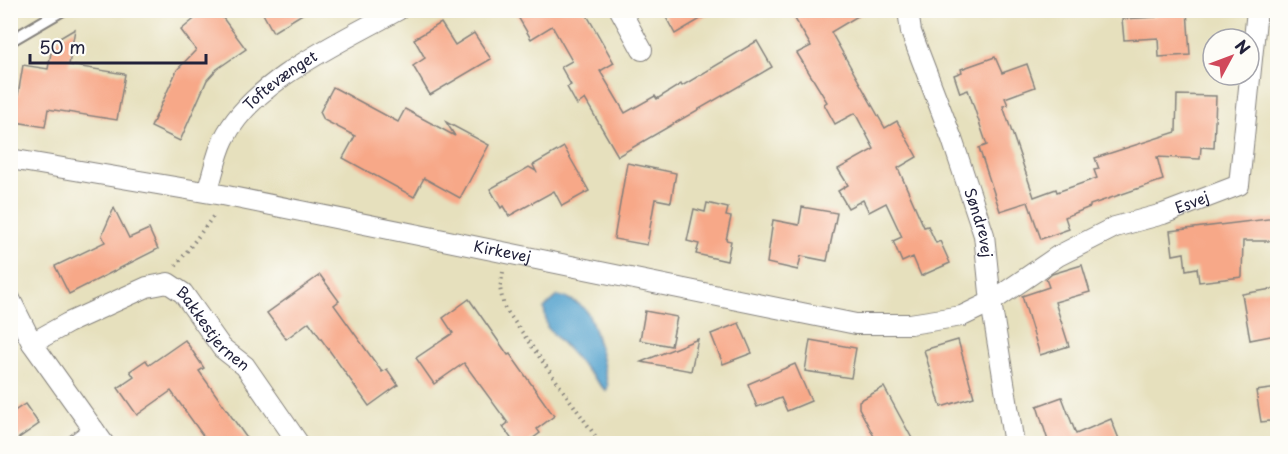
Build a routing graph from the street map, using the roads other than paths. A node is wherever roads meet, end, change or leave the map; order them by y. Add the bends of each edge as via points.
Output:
1 (63, 10) edge
2 (398, 10) edge
3 (620, 10) edge
4 (908, 10) edge
5 (1257, 10) edge
6 (10, 41) edge
7 (642, 50) dead end
8 (11, 161) edge
9 (215, 193) junction
10 (10, 299) edge
11 (991, 302) junction
12 (32, 343) junction
13 (99, 437) edge
14 (76, 444) edge
15 (299, 444) edge
16 (1014, 444) edge

1 - 6 lane
2 - 9 street, Toftevænget via 287,73 242,112 224,140
3 - 7 street
4 - 11 street, Søndrevej via 911,32 984,235
5 - 11 street, Esvej via 1239,185 1163,214 1115,227 1058,256
8 - 9 street, Kirkevej
9 - 11 street, Kirkevej via 856,324 910,324 962,316
10 - 12 street
11 - 16 street, Søndrevej
12 - 13 street
12 - 15 street, Bakkestjernen via 147,287 168,283 183,293 222,348 245,366
13 - 14 street

